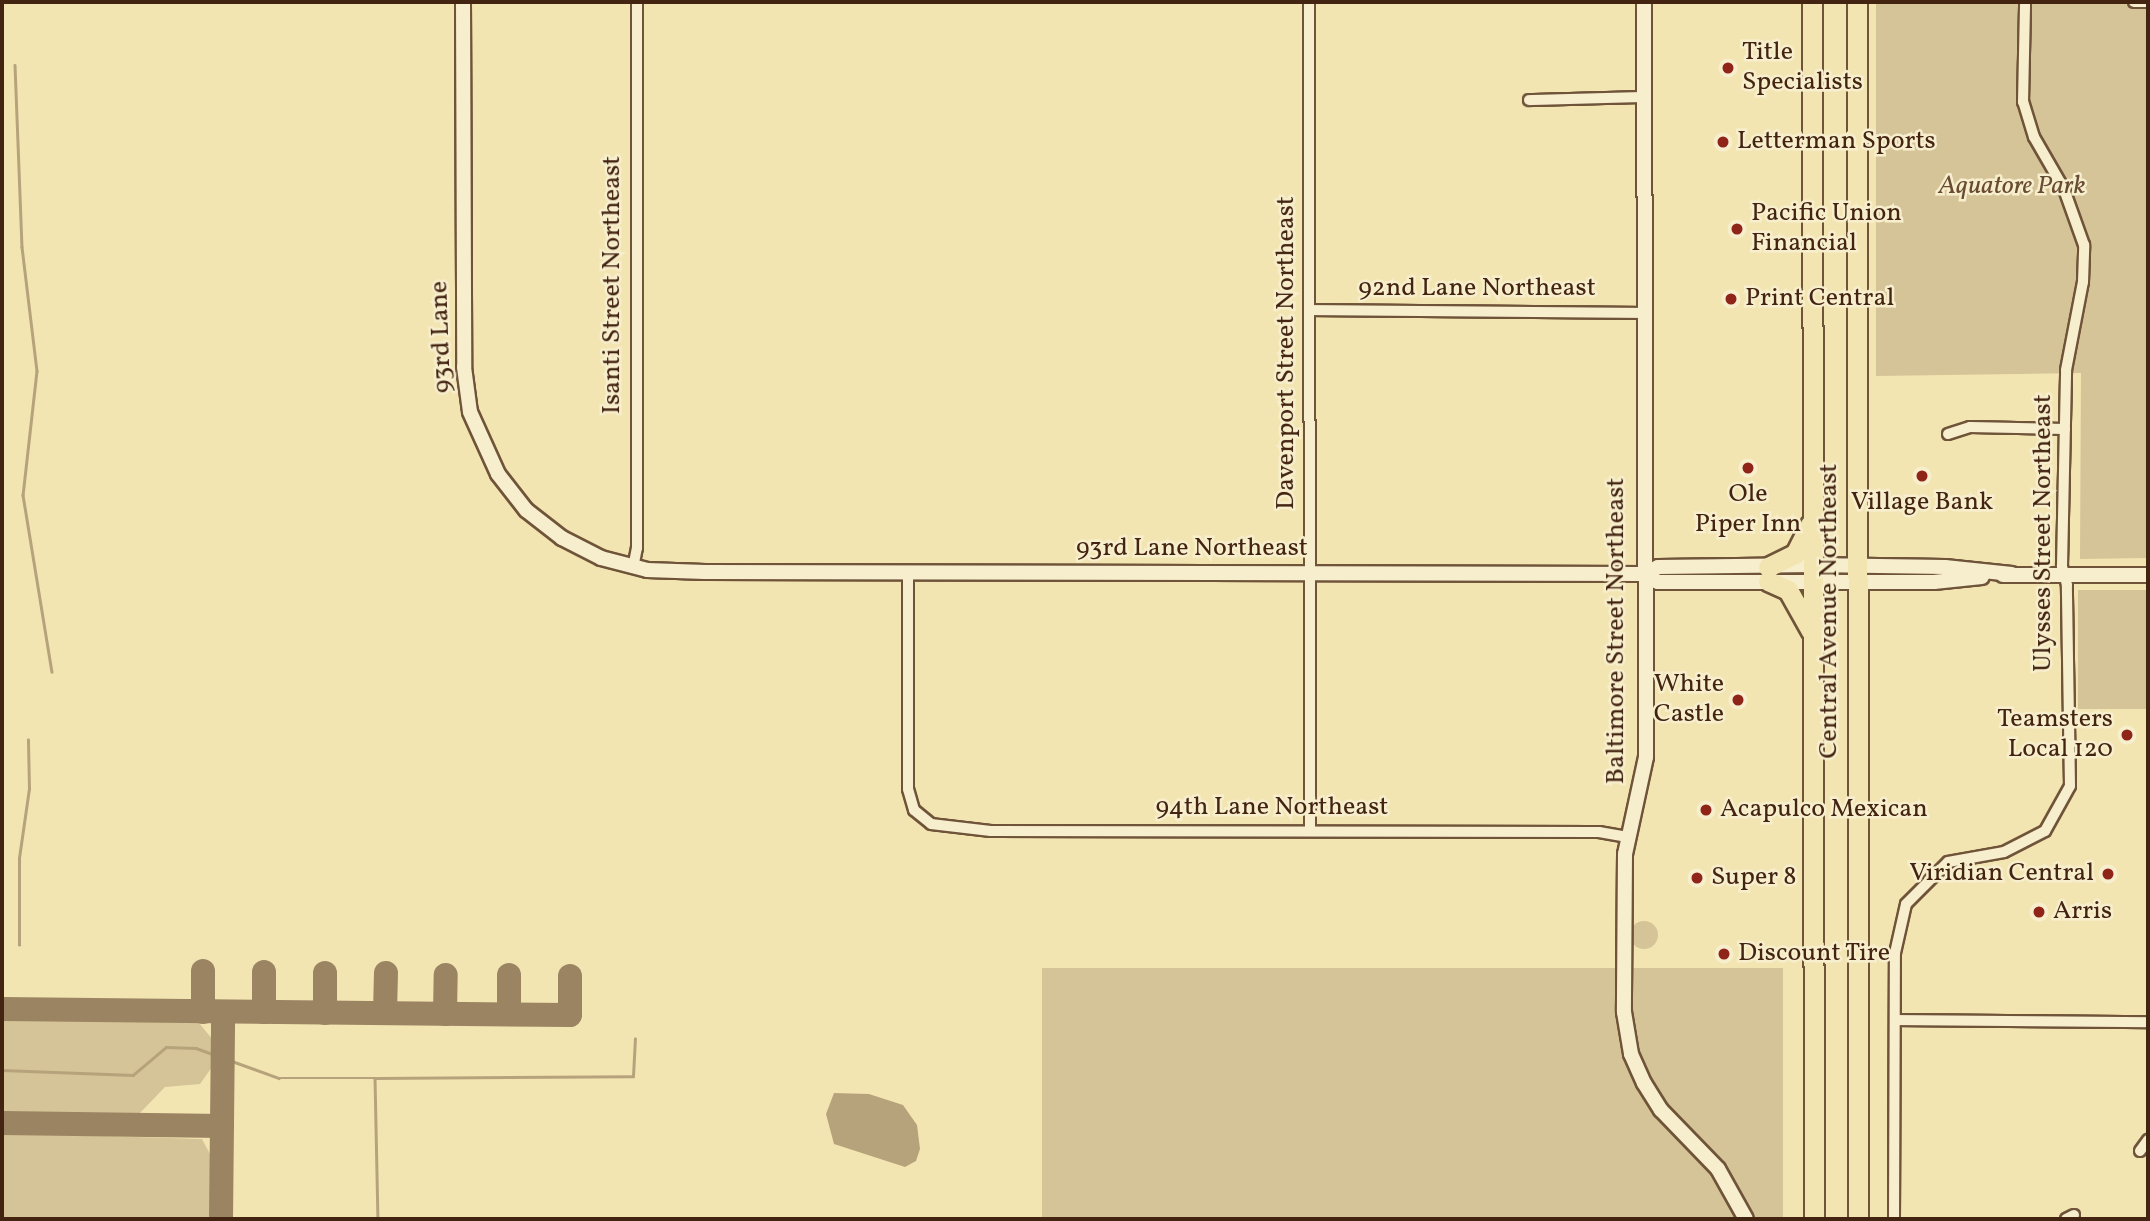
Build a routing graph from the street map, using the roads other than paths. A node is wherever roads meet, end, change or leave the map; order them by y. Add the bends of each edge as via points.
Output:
1 (463, 2) edge
2 (637, 2) edge
3 (1309, 2) edge
4 (1644, 2) edge
5 (1857, 2) edge
6 (2134, 2) edge
7 (2148, 2) edge
8 (1812, 5) edge
9 (2025, 5) dead end
10 (1646, 97) junction
11 (1529, 100) dead end
12 (1311, 310) junction
13 (1643, 313) junction
14 (2065, 429) junction
15 (1948, 434) dead end
16 (1813, 510) junction
17 (634, 568) junction
18 (739, 572) joint
19 (908, 573) junction
20 (1309, 573) junction
21 (1645, 574) junction
22 (1768, 574) junction
23 (1813, 574) junction
24 (1855, 574) junction
25 (2063, 575) junction
26 (2148, 575) edge
27 (1813, 635) junction
28 (1310, 830) junction
29 (1628, 838) junction
30 (1897, 1020) junction
31 (2148, 1022) edge
32 (2148, 1140) edge
33 (2140, 1151) dead end
34 (1746, 1219) edge
35 (1814, 1219) edge
36 (1858, 1219) edge
37 (1894, 1219) edge

1 - 17 street, 93rd Lane via 464,367 470,412 489,459 526,510 582,550
2 - 17 street, Isanti Street Northeast
3 - 12 street, Davenport Street Northeast
4 - 10 street, Baltimore Street Northeast
5 - 24 highway, Central Avenue Northeast
6 - 7 street
8 - 16 highway, Central Avenue Northeast
9 - 14 street, Ulysses Street Northeast via 2023,102 2034,137 2064,189 2084,245 2083,282 2066,370
10 - 11 street
10 - 13 street, Baltimore Street Northeast
12 - 13 street, 92nd Lane Northeast
12 - 20 street, Davenport Street Northeast
13 - 21 street, Baltimore Street Northeast
14 - 15 street via 1970,427
14 - 25 street, Ulysses Street Northeast
16 - 22 highway via 1807,536 1795,554
16 - 23 highway, Central Avenue Northeast
17 - 18 street, 93rd Lane
18 - 19 street, 93rd Lane Northeast
19 - 20 street, 93rd Lane Northeast
19 - 28 street, 94th Lane Northeast via 908,789 919,817 940,828 962,830
20 - 21 street, 93rd Lane Northeast
20 - 28 street, Davenport Street Northeast
21 - 22 street, 93rd Lane Northeast via 1658,582
21 - 29 street, Baltimore Street Northeast via 1646,757
22 - 23 street, 93rd Lane Northeast
22 - 27 highway via 1788,590
23 - 24 street, 93rd Lane Northeast
23 - 27 highway, Central Avenue Northeast
24 - 25 street, 93rd Lane Northeast
24 - 36 highway, Central Avenue Northeast
25 - 26 street, 93rd Lane Northeast
25 - 30 street, Ulysses Street Northeast via 2067,584 2067,796 2045,831 2024,845 1948,862 1913,895 1896,939
27 - 35 highway, Central Avenue Northeast
28 - 29 street, 94th Lane Northeast via 1599,832
29 - 34 street, Baltimore Street Northeast via 1624,1002 1631,1054 1651,1096 1718,1169
30 - 31 street
30 - 37 street, Ulysses Street Northeast
32 - 33 street

